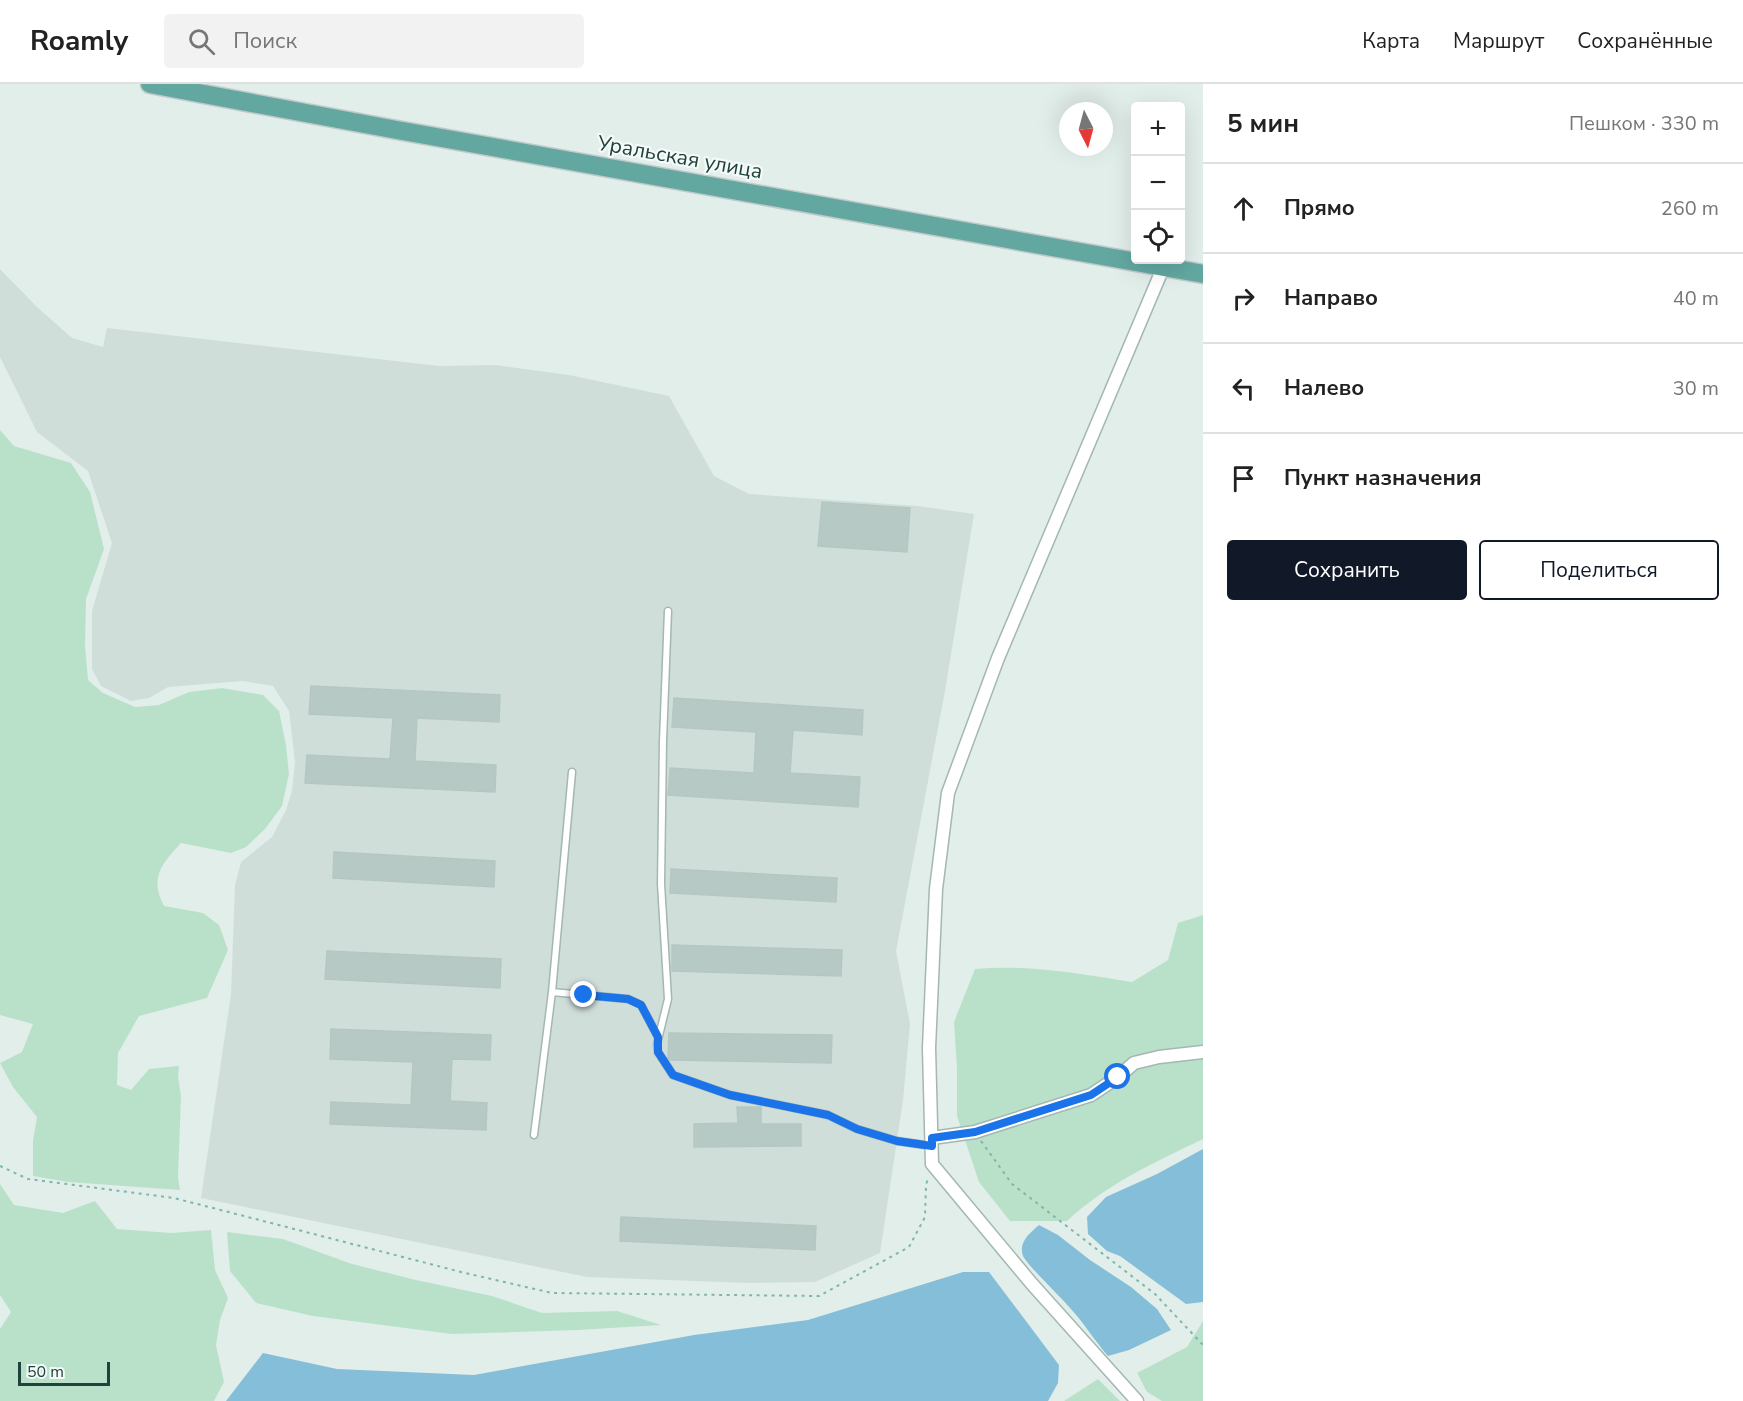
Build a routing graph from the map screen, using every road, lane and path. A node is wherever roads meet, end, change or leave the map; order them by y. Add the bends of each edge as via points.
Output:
1 (150, 84) edge
2 (1163, 268) junction
3 (1203, 274) edge
4 (668, 611) dead end
5 (572, 772) dead end
6 (552, 992) junction
7 (658, 1037) junction
8 (1203, 1052) edge
9 (975, 1132) junction
10 (534, 1135) dead end
11 (932, 1142) junction
12 (932, 1164) junction
13 (0, 1166) edge
14 (1203, 1345) edge
15 (1137, 1401) edge

1 - 2 main road, Уральская улица
2 - 3 main road, Уральская улица
2 - 11 street via 998,658 948,792 936,900 929,1048
4 - 7 lane via 661,884 668,999
5 - 6 lane
6 - 7 lane via 628,999 641,1005
6 - 10 lane
7 - 11 lane via 658,1052 673,1075 730,1095 828,1115 897,1141
8 - 9 street via 1134,1063 1091,1095
9 - 11 street
9 - 14 path via 1012,1184 1155,1294
11 - 12 street
12 - 13 path via 926,1185 925,1217 909,1246 819,1296 552,1293 174,1198 28,1179
12 - 15 street

